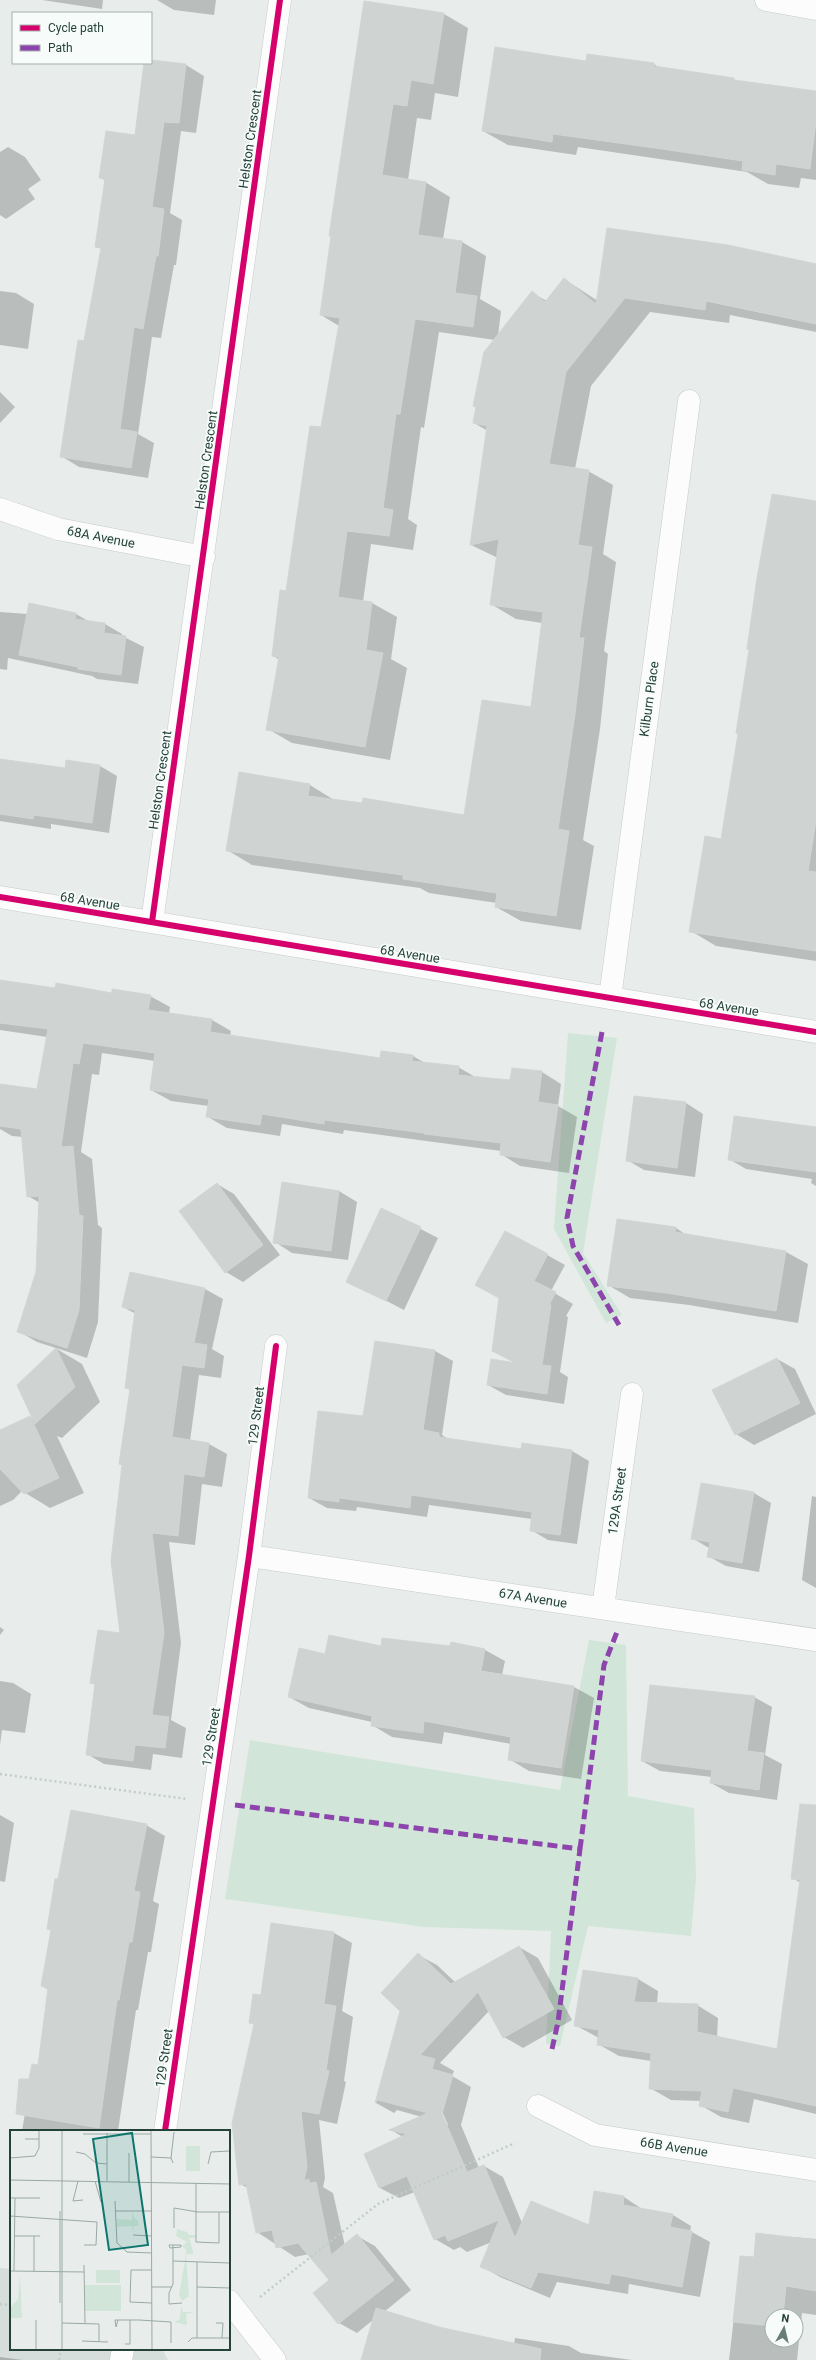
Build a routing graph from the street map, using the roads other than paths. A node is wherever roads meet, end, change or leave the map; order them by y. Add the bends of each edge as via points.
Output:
1 (280, 0) edge
2 (766, 0) edge
3 (816, 9) edge
4 (689, 401) dead end
5 (0, 509) edge
6 (204, 557) junction
7 (0, 897) edge
8 (152, 922) junction
9 (610, 998) junction
10 (816, 1032) edge
11 (276, 1346) dead end
12 (632, 1394) dead end
13 (249, 1556) junction
14 (603, 1608) junction
15 (816, 1640) edge
16 (538, 2106) dead end
17 (165, 2130) edge
18 (816, 2170) edge
19 (234, 2307) edge
20 (123, 2350) edge
21 (121, 2360) edge
22 (275, 2360) edge

1 - 6 street, Helston Crescent
2 - 3 street
4 - 9 street, Kilburn Place
5 - 6 street, 68A Avenue via 58,529
6 - 8 street, Helston Crescent
7 - 8 street, 68 Avenue
8 - 9 street, 68 Avenue
9 - 10 street, 68 Avenue
11 - 13 street, 129 Street
12 - 14 street, 129A Street
13 - 14 street, 67A Avenue
13 - 17 street, 129 Street
14 - 15 street, 67A Avenue
16 - 18 street, 66B Avenue via 595,2135
19 - 22 street
20 - 21 street

